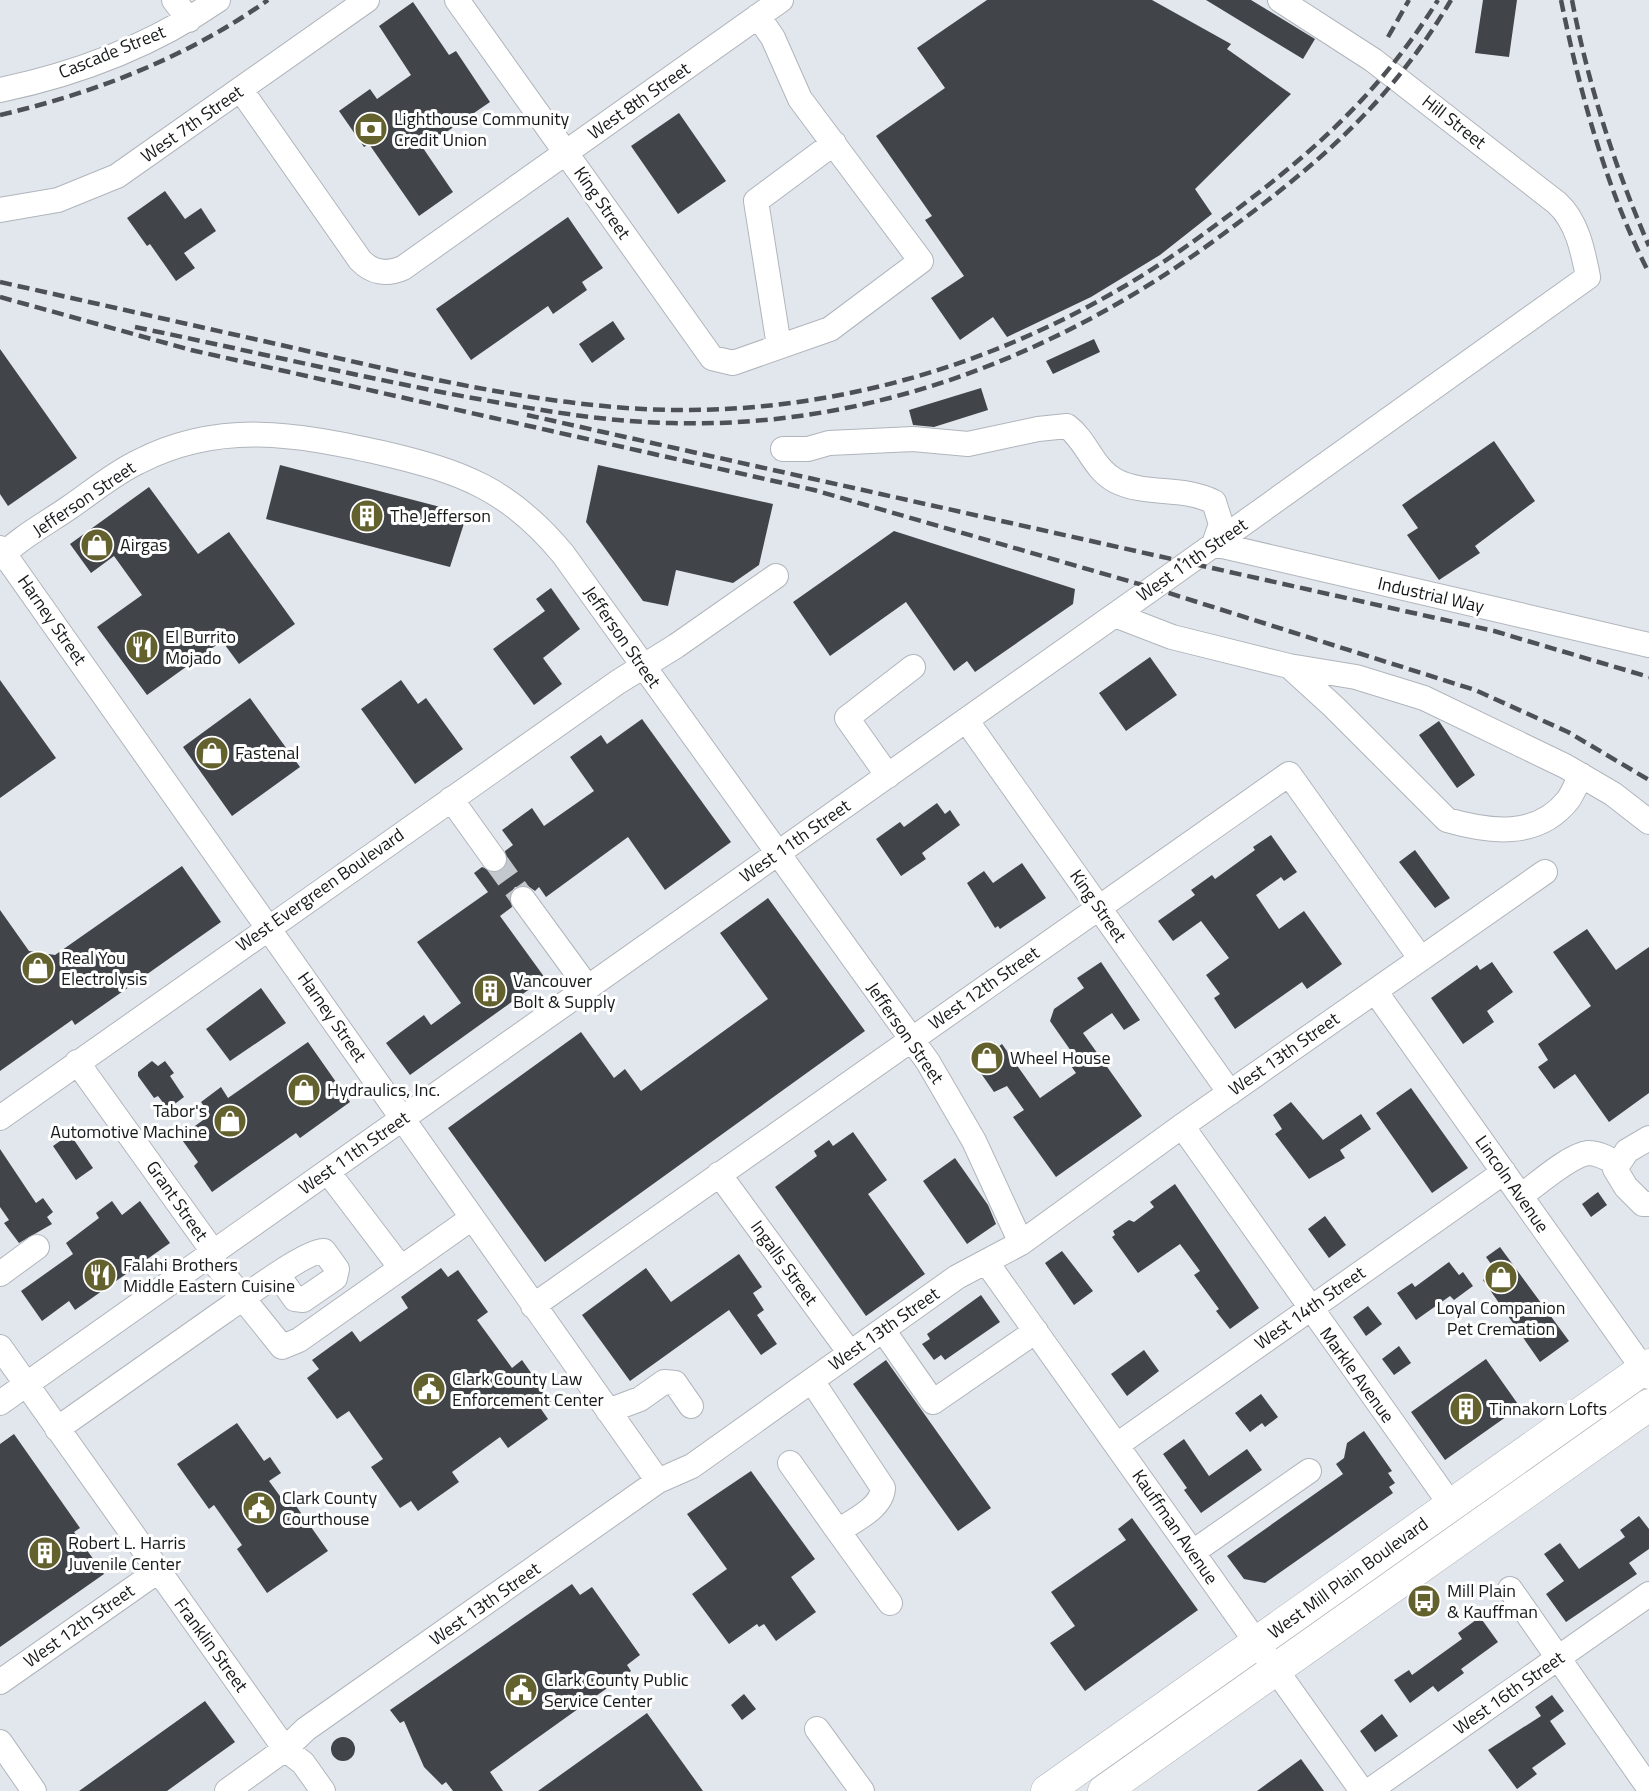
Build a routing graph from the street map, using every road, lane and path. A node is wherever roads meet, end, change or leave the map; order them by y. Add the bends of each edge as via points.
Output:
1 (174, 0) edge
2 (218, 0) edge
3 (367, 0) edge
4 (457, 0) edge
5 (781, 0) edge
6 (1280, 0) edge
7 (758, 16) junction
8 (189, 20) junction
9 (0, 90) edge
10 (241, 90) junction
11 (834, 143) junction
12 (566, 152) junction
13 (0, 210) edge
14 (1588, 277) joint
15 (779, 346) junction
16 (783, 449) dead end
17 (1214, 544) junction
18 (1, 554) edge
19 (776, 576) dead end
20 (1115, 615) junction
21 (1649, 645) edge
22 (643, 666) junction
23 (1289, 666) junction
24 (913, 667) dead end
25 (966, 720) junction
26 (1581, 775) junction
27 (888, 776) junction
28 (451, 799) junction
29 (1649, 822) edge
30 (778, 854) junction
31 (494, 859) tunnel mouth
32 (1545, 872) dead end
33 (523, 899) tunnel mouth
34 (1099, 908) junction
35 (268, 927) junction
36 (1421, 959) junction
37 (588, 988) junction
38 (1375, 991) junction
39 (911, 1039) junction
40 (77, 1062) junction
41 (1230, 1093) junction
42 (0, 1118) edge
43 (402, 1119) junction
44 (1182, 1126) junction
45 (1649, 1138) edge
46 (1618, 1164) junction
47 (328, 1172) junction
48 (1504, 1172) junction
49 (719, 1174) junction
50 (1521, 1196) junction
51 (1649, 1204) edge
52 (472, 1218) junction
53 (1021, 1243) junction
54 (37, 1246) dead end
55 (211, 1254) junction
56 (987, 1263) junction
57 (3, 1265) edge
58 (401, 1268) junction
59 (278, 1275) dead end
60 (242, 1299) junction
61 (533, 1306) junction
62 (1309, 1307) junction
63 (883, 1330) junction
64 (1036, 1331) junction
65 (0, 1347) edge
66 (850, 1353) junction
67 (1647, 1370) edge
68 (812, 1380) junction
69 (26, 1385) junction
70 (0, 1403) edge
71 (691, 1406) dead end
72 (1649, 1406) edge
73 (608, 1411) junction
74 (57, 1429) junction
75 (1117, 1445) junction
76 (790, 1463) dead end
77 (1309, 1472) dead end
78 (658, 1481) junction
79 (1450, 1505) junction
80 (838, 1531) junction
81 (1193, 1552) junction
82 (158, 1571) junction
83 (1510, 1589) dead end
84 (1649, 1594) edge
85 (890, 1603) dead end
86 (1257, 1644) junction
87 (1559, 1658) junction
88 (1275, 1670) junction
89 (0, 1682) edge
90 (817, 1729) dead end
91 (0, 1742) edge
92 (285, 1749) junction
93 (1649, 1788) edge
94 (34, 1791) edge
95 (227, 1791) edge
96 (323, 1791) edge
97 (862, 1791) edge
98 (1047, 1791) edge
99 (1104, 1791) edge
100 (1362, 1791) edge
101 (1370, 1791) edge

1 - 8 street
2 - 8 street, Cascade Street
3 - 10 street, West 7th Street
4 - 12 street, King Street
5 - 7 street, West 8th Street
6 - 14 street, Hill Street via 1380,66 1557,202 1577,236
7 - 11 street via 773,38 800,99
7 - 12 street, West 8th Street
8 - 9 street, Cascade Street via 86,67
10 - 12 street, West 8th Street via 360,260 375,271 403,268
10 - 13 street, West 7th Street via 136,164 98,185 58,200
11 - 15 street via 756,201
11 - 15 street, King Street via 921,261 830,329
12 - 15 street, King Street via 712,358 733,363
14 - 17 street, West 11th Street
16 - 17 street via 913,440 968,444 1067,426 1077,434 1098,467 1114,480 1132,487 1202,495 1214,502 1221,524
17 - 20 street, West 11th Street
17 - 21 street, Industrial Way
18 - 22 street, Jefferson Street via 115,476 165,450 224,435 317,438 440,467 503,497 537,524 564,554
18 - 35 street, Harney Street
19 - 22 street, West Evergreen Boulevard
20 - 23 street via 1172,637
20 - 25 street, West 11th Street
22 - 28 street, West Evergreen Boulevard
22 - 30 street, Jefferson Street
23 - 26 street via 1356,677 1424,698
23 - 26 street via 1447,820 1493,829 1525,829 1547,818 1568,800
24 - 27 street via 847,718
25 - 27 street, West 11th Street
25 - 34 street, King Street
26 - 29 street
27 - 30 street, West 11th Street
28 - 31 street
28 - 35 street, West Evergreen Boulevard
30 - 37 street, West 11th Street
30 - 39 street, Jefferson Street
32 - 36 street, West 13th Street
33 - 37 street
34 - 36 street, West 12th Street via 1289,774
34 - 39 street, West 12th Street
34 - 41 street, King Street
35 - 40 street, West Evergreen Boulevard
35 - 43 street, Harney Street
36 - 38 street, West 13th Street
37 - 43 street, West 11th Street
38 - 41 street, West 13th Street
38 - 48 street, Lincoln Avenue
39 - 49 street, West 12th Street
39 - 53 street, Jefferson Street via 974,1141
40 - 42 street, West Evergreen Boulevard
40 - 55 street, Grant Street
41 - 44 street, West 13th Street
43 - 47 street, West 11th Street
43 - 52 street, Harney Street
44 - 53 street, West 13th Street
44 - 62 street, Markle Avenue
45 - 46 street via 1627,1151
46 - 50 street via 1586,1153
46 - 51 street via 1615,1169 1626,1187 1643,1204
47 - 55 street, West 11th Street
47 - 58 street
48 - 50 street, Lincoln Avenue
48 - 62 street, West 14th Street
49 - 61 street, West 12th Street
49 - 66 street, Ingalls Street
50 - 67 street, Lincoln Avenue
52 - 58 street
52 - 61 street, Harney Street
53 - 56 street, West 13th Street
54 - 57 street
55 - 60 street, Grant Street
55 - 69 street, West 11th Street
56 - 63 street, West 13th Street via 957,1277
56 - 64 street, Kauffman Avenue
58 - 60 street, Grant Street via 299,1340 282,1347
59 - 60 street
60 - 74 street
61 - 73 street, Harney Street
62 - 75 street, West 14th Street
62 - 79 street, Markle Avenue
63 - 64 street via 933,1402
63 - 66 street, West 13th Street
64 - 75 street, Kauffman Avenue
65 - 69 street, Franklin Street
66 - 68 street, West 13th Street
67 - 79 main road, West Mill Plain Boulevard
68 - 78 street, West 13th Street via 692,1466
68 - 80 street via 883,1488 883,1496 874,1507
69 - 70 street, West 11th Street
69 - 74 street, Franklin Street
71 - 73 street via 675,1383 664,1382 640,1399
72 - 88 main road, West Mill Plain Boulevard
73 - 78 street, Harney Street
74 - 82 street, Franklin Street
75 - 81 street, Kauffman Avenue
76 - 80 street
77 - 81 street
78 - 92 street, West 13th Street via 306,1730
79 - 86 main road, West Mill Plain Boulevard
80 - 85 street
81 - 86 street, Kauffman Avenue
82 - 89 street, West 12th Street
82 - 92 street, Franklin Street
83 - 87 street
84 - 87 street, West 16th Street
86 - 88 street, Kauffman Avenue
86 - 98 main road, West Mill Plain Boulevard
87 - 93 street
87 - 101 street, West 16th Street
88 - 99 main road, West Mill Plain Boulevard
88 - 100 street, Kauffman Avenue
90 - 97 street
91 - 94 street
92 - 95 street, West 13th Street
92 - 96 street, Franklin Street via 303,1763

